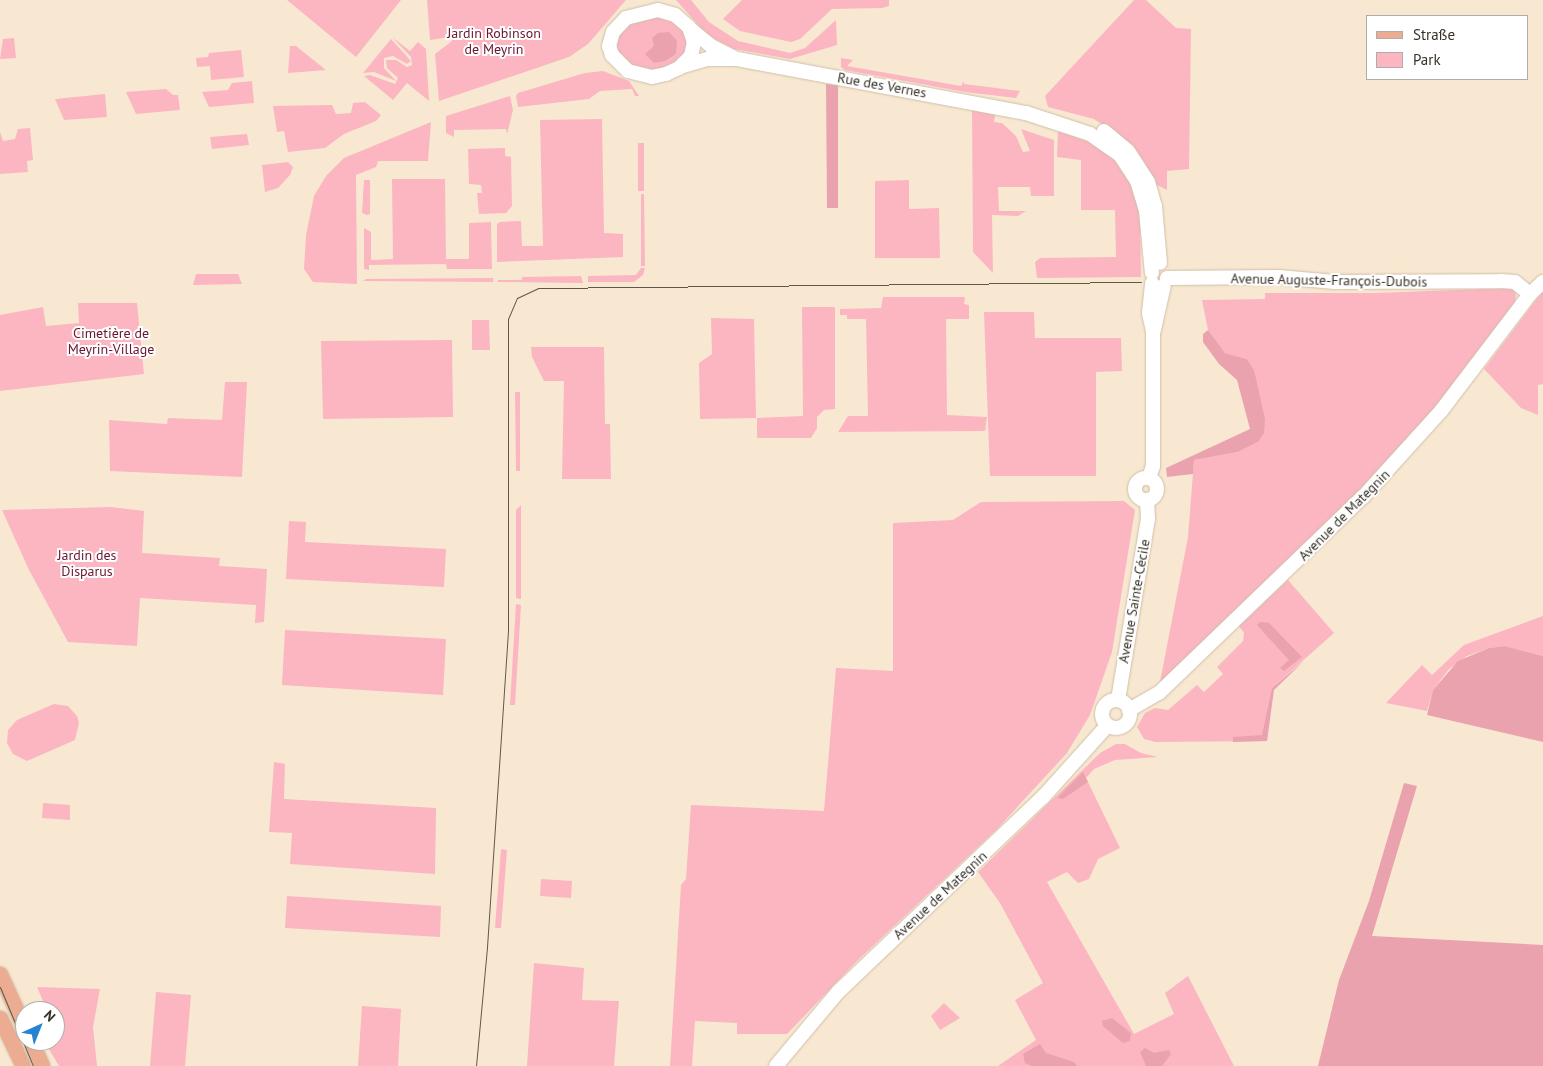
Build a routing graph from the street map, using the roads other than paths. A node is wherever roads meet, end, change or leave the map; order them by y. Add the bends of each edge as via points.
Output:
1 (636, 0) edge
2 (668, 0) edge
3 (675, 15) junction
4 (626, 18) junction
5 (689, 27) junction
6 (737, 59) junction
7 (683, 66) junction
8 (1159, 278) junction
9 (1543, 282) edge
10 (1530, 294) junction
11 (1118, 700) junction
12 (1129, 710) junction
13 (1107, 726) junction
14 (0, 974) edge
15 (15, 1007) edge
16 (0, 1018) edge
17 (35, 1051) edge
18 (23, 1066) edge
19 (42, 1066) edge
20 (776, 1066) edge

1 - 4 main road
2 - 3 main road
3 - 4 main road via 650,10
3 - 5 main road
4 - 7 main road via 613,32 610,42 612,55 623,68 652,77 671,73
5 - 6 main road, Rue des Vernes via 711,46
5 - 7 main road via 693,50
6 - 7 main road, Rue des Vernes via 708,59
6 - 8 main road, Rue des Vernes via 1031,111 1090,134 1112,148 1126,163 1143,198
8 - 10 main road, Avenue Auguste-François-Dubois via 1501,281 1515,282
8 - 11 main road, Avenue Sainte-Cécile via 1149,313 1154,331 1152,466 1149,478 1157,488 1155,496 1147,501 1148,519
9 - 10 main road
10 - 12 main road, Avenue de Mategnin via 1446,405 1363,498 1159,693
11 - 12 main road
11 - 13 main road via 1109,702 1102,710 1102,719
12 - 13 main road via 1125,726 1116,729
13 - 20 main road, Avenue de Mategnin via 1043,797 846,985
14 - 15 main road
16 - 18 main road
17 - 19 main road

